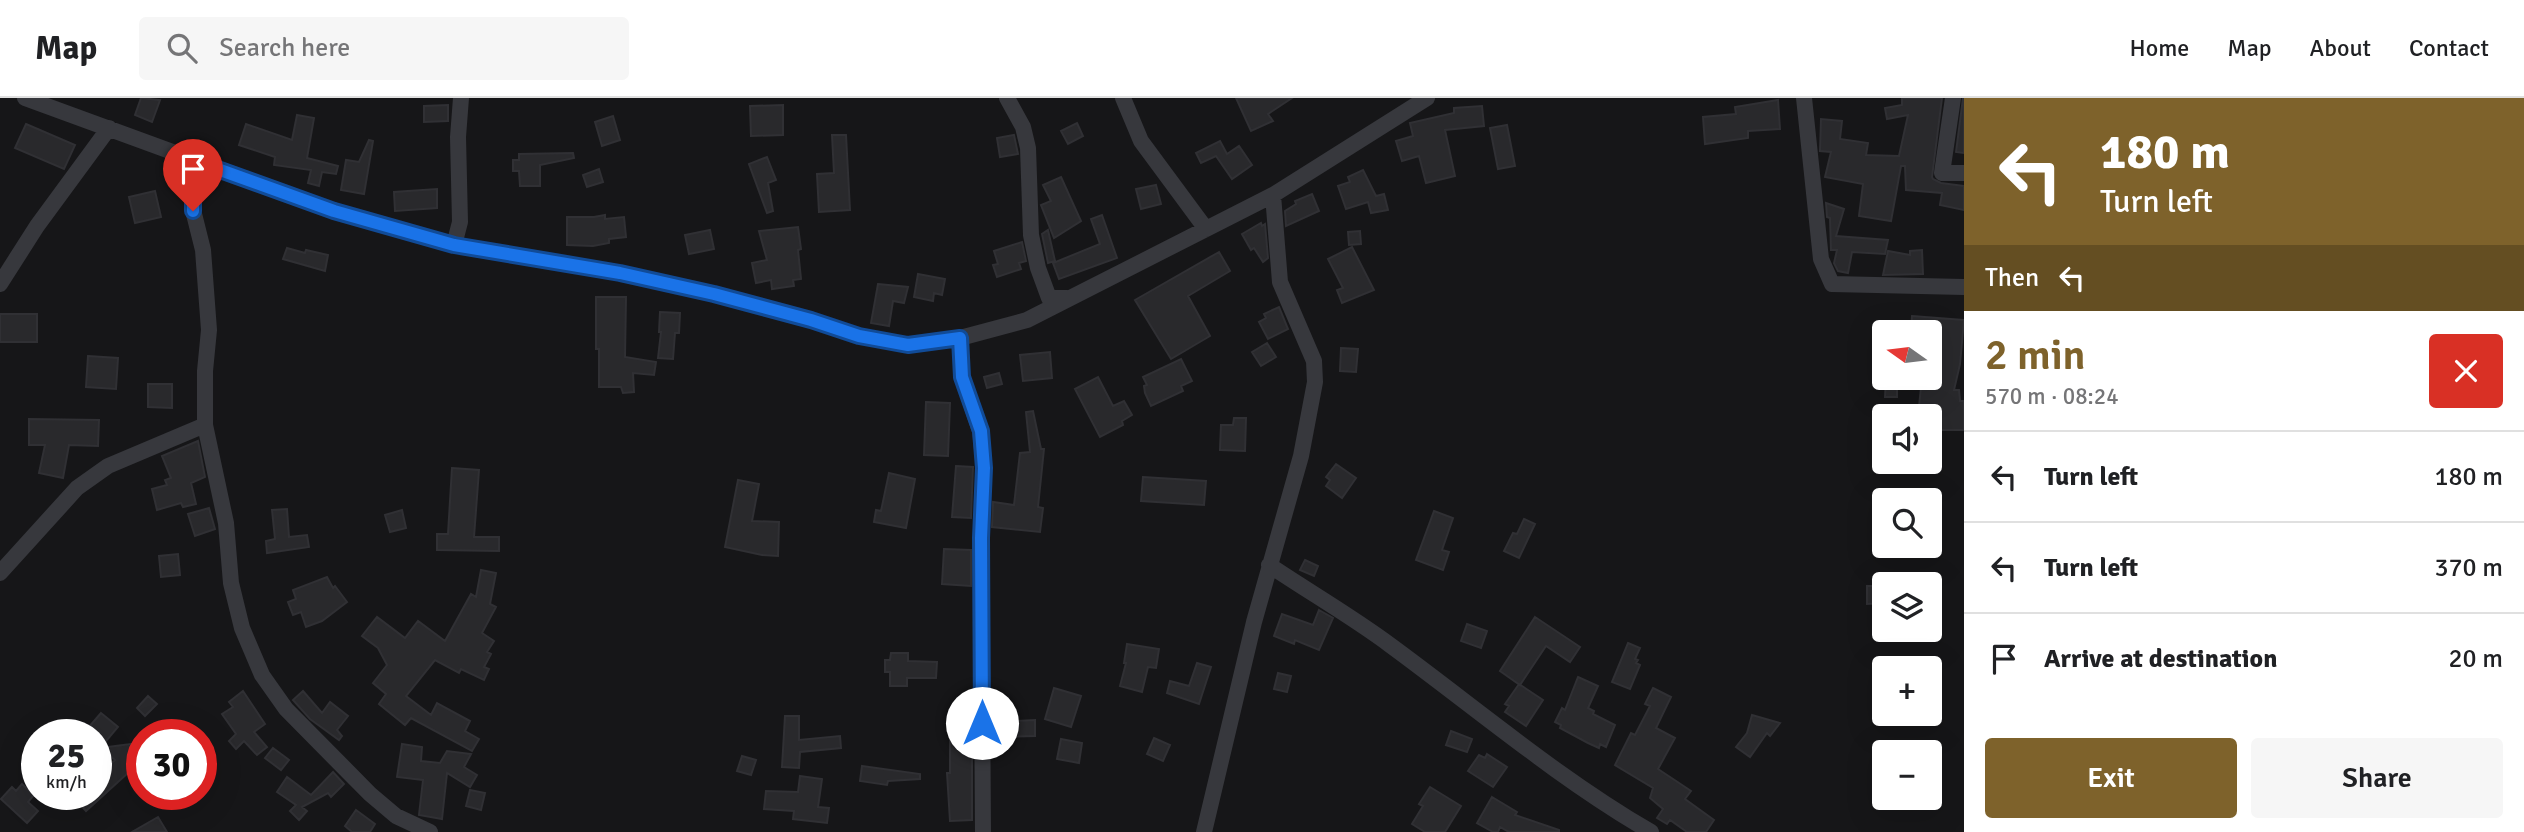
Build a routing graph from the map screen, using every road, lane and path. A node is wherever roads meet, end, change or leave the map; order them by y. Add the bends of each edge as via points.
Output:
1 (25, 98) edge
2 (461, 98) edge
3 (1007, 98) edge
4 (1123, 98) edge
5 (1427, 98) edge
6 (1804, 98) edge
7 (1953, 98) edge
8 (109, 128) junction
9 (198, 162) junction
10 (1964, 173) edge
11 (1273, 195) junction
12 (1206, 229) junction
13 (454, 245) junction
14 (0, 284) edge
15 (1964, 287) edge
16 (1073, 298) junction
17 (960, 338) junction
18 (205, 425) junction
19 (1269, 565) junction
20 (0, 573) edge
21 (430, 832) edge
22 (982, 832) edge
23 (1205, 832) edge
24 (1651, 832) edge

1 - 8 street
2 - 13 street via 460,222
3 - 16 street via 1023,127 1028,148 1031,235 1038,268 1049,298
4 - 12 street via 1141,141
5 - 11 street
6 - 15 street via 1821,259 1832,284
7 - 10 street via 1942,173
8 - 9 street
8 - 14 street
9 - 13 street via 334,211
9 - 18 street via 193,211 202,250 209,330
11 - 12 street
11 - 19 street via 1280,282 1314,361 1315,382 1301,456
12 - 16 street
13 - 17 street via 714,294 859,336 908,345
16 - 17 street via 1027,320
17 - 22 street via 962,377 981,431 984,468
18 - 20 street via 108,466 77,488
18 - 21 street via 226,523 231,583 261,675 286,709 370,794 396,816
19 - 23 street
19 - 24 street via 1388,643 1522,745

